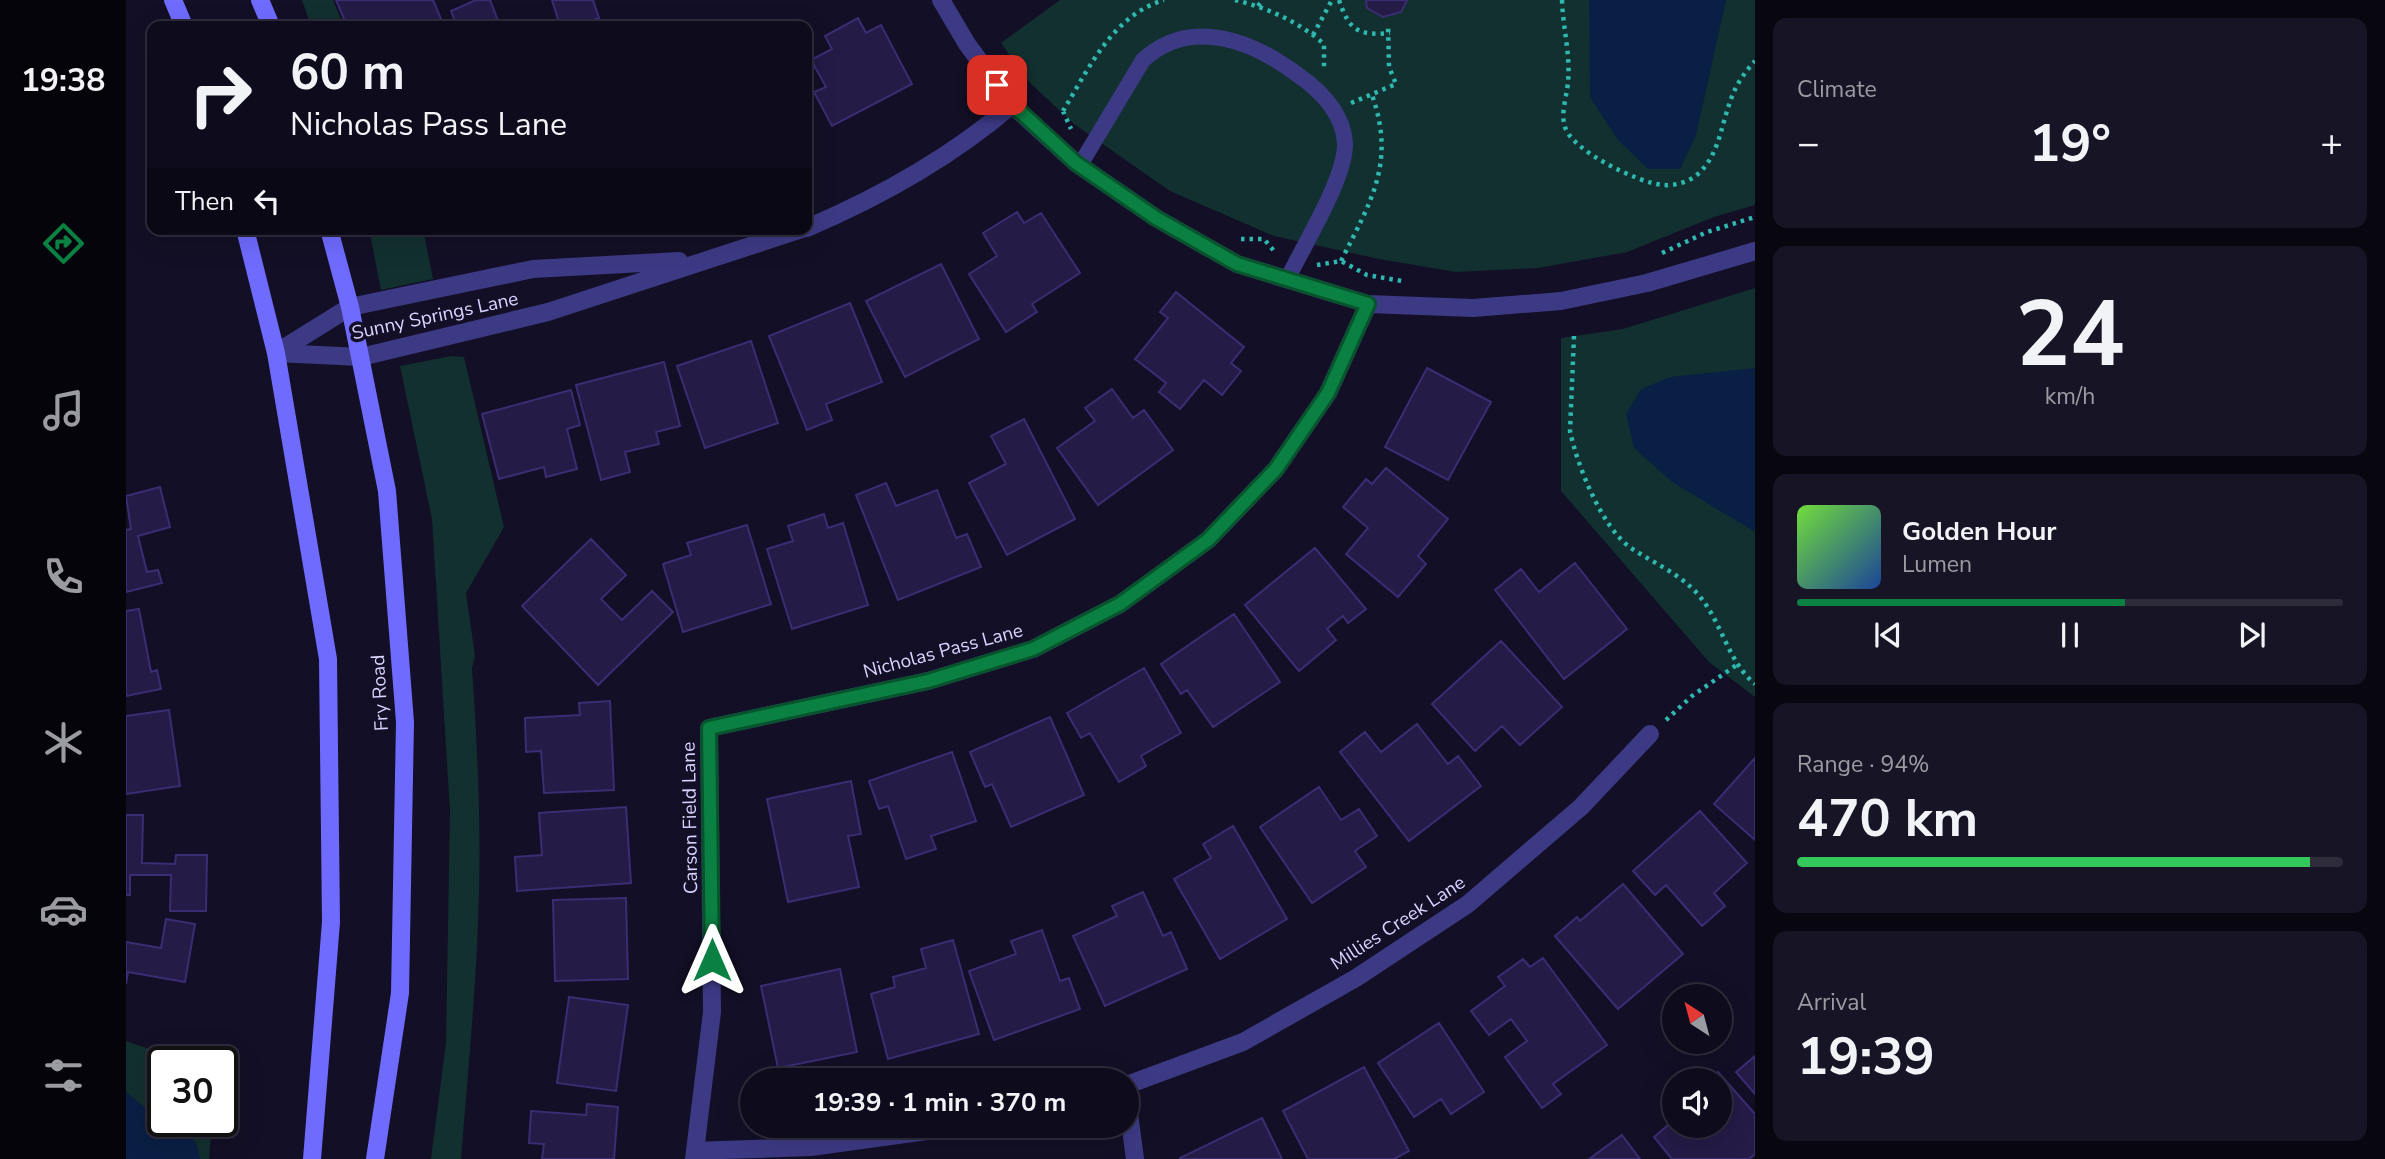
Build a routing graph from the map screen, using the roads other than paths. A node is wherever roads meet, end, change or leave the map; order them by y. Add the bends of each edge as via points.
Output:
1 (173, 0) edge
2 (260, 0) edge
3 (941, 0) edge
4 (182, 21) edge
5 (269, 21) edge
6 (1012, 104) junction
7 (1080, 164) junction
8 (812, 225) edge
9 (246, 235) edge
10 (331, 235) edge
11 (784, 235) edge
12 (1755, 251) edge
13 (703, 259) junction
14 (1287, 279) junction
15 (1368, 304) junction
16 (349, 307) junction
17 (276, 353) junction
18 (360, 357) junction
19 (709, 728) joint
20 (1650, 734) road end
21 (1139, 1081) edge
22 (876, 1138) edge
23 (1132, 1138) edge
24 (695, 1155) edge
25 (312, 1159) edge
26 (375, 1159) edge
27 (1135, 1159) edge

1 - 4 main road
2 - 5 main road
3 - 6 street
6 - 7 street
6 - 8 street, Sunny Springs Lane via 970,141 894,188
7 - 14 street via 1156,218 1237,264
7 - 14 lane via 1143,60 1153,51 1171,41 1209,36 1269,53 1329,102 1345,144 1338,176
9 - 17 main road
10 - 16 main road, Fry Road
11 - 13 street, Sunny Springs Lane
12 - 15 street via 1647,283 1561,301 1473,309
13 - 16 street, Sunny Springs Lane via 533,269
13 - 18 street, Sunny Springs Lane via 548,312
14 - 15 street
15 - 19 street, Nicholas Pass Lane via 1328,393 1276,469 1208,540 1120,604 1033,649 928,681
16 - 17 street, Sunny Springs Lane
16 - 18 main road, Fry Road
17 - 18 street, Sunny Springs Lane
17 - 25 main road via 328,659 331,922
18 - 26 main road, Fry Road via 387,491 405,722 400,993
19 - 24 street, Carson Field Lane via 712,1012
20 - 21 street, Millies Creek Lane via 1581,807 1457,912 1356,978 1243,1042
22 - 24 street
23 - 27 street

